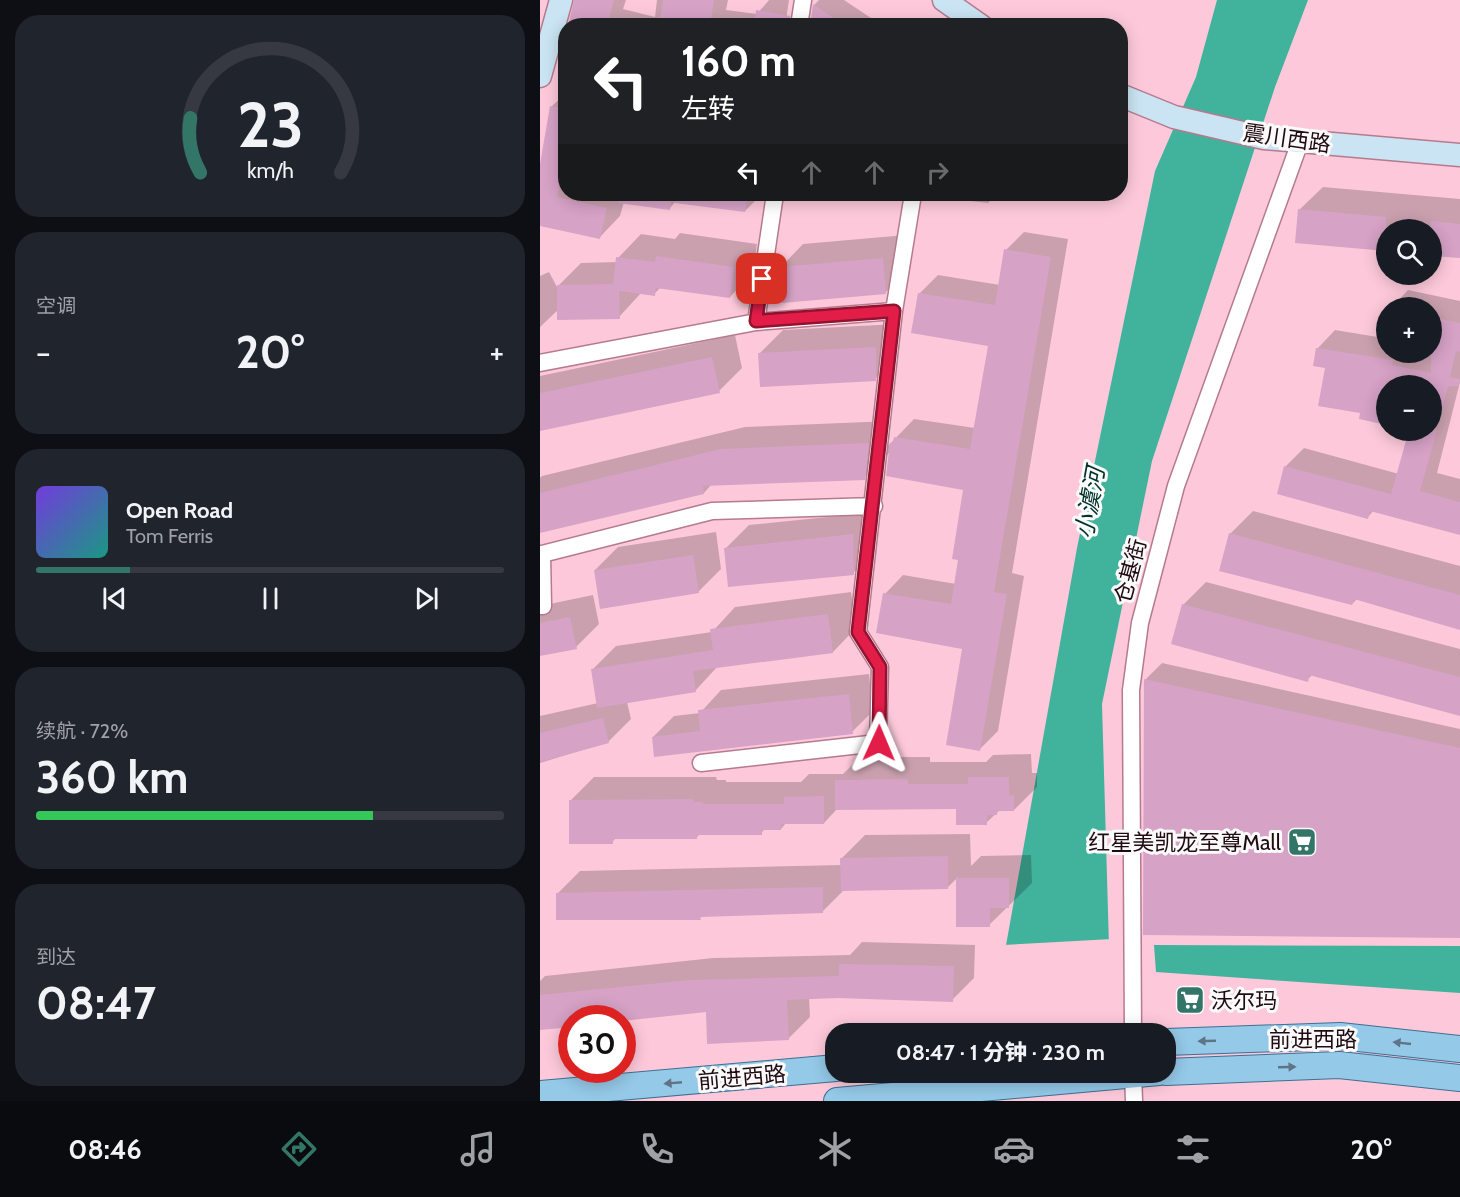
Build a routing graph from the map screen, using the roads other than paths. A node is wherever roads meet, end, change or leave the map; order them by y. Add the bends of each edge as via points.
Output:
1 (561, 0) edge
2 (802, 0) edge
3 (944, 0) edge
4 (800, 18) edge
5 (970, 18) edge
6 (540, 76) edge
7 (1128, 98) edge
8 (1300, 142) junction
9 (1460, 155) edge
10 (774, 201) edge
11 (912, 201) edge
12 (894, 311) junction
13 (756, 321) junction
14 (540, 363) edge
15 (874, 506) junction
16 (540, 606) edge
17 (701, 763) dead end
18 (1132, 1023) edge
19 (1176, 1042) edge
20 (1460, 1049) edge
21 (825, 1069) edge
22 (1176, 1072) edge
23 (1457, 1078) edge
24 (1039, 1083) edge
25 (1129, 1083) edge
26 (540, 1094) edge
27 (837, 1101) edge
28 (1134, 1101) edge

1 - 6 street
2 - 4 street
3 - 5 street
7 - 8 street, 震川西路 via 1174,117 1264,138
8 - 9 street, 震川西路
8 - 18 street, 仓基街 via 1176,486 1140,623 1131,690
10 - 13 street
11 - 12 street
12 - 13 street
12 - 15 street
13 - 14 street
15 - 16 street via 712,511 542,554
15 - 17 street via 858,632 880,667 879,743
20 -> 19 main road, 前进西路 via 1340,1036
21 -> 26 main road, 前进西路
22 -> 23 main road, 前进西路 via 1339,1065
24 - 27 main road
25 - 28 street

